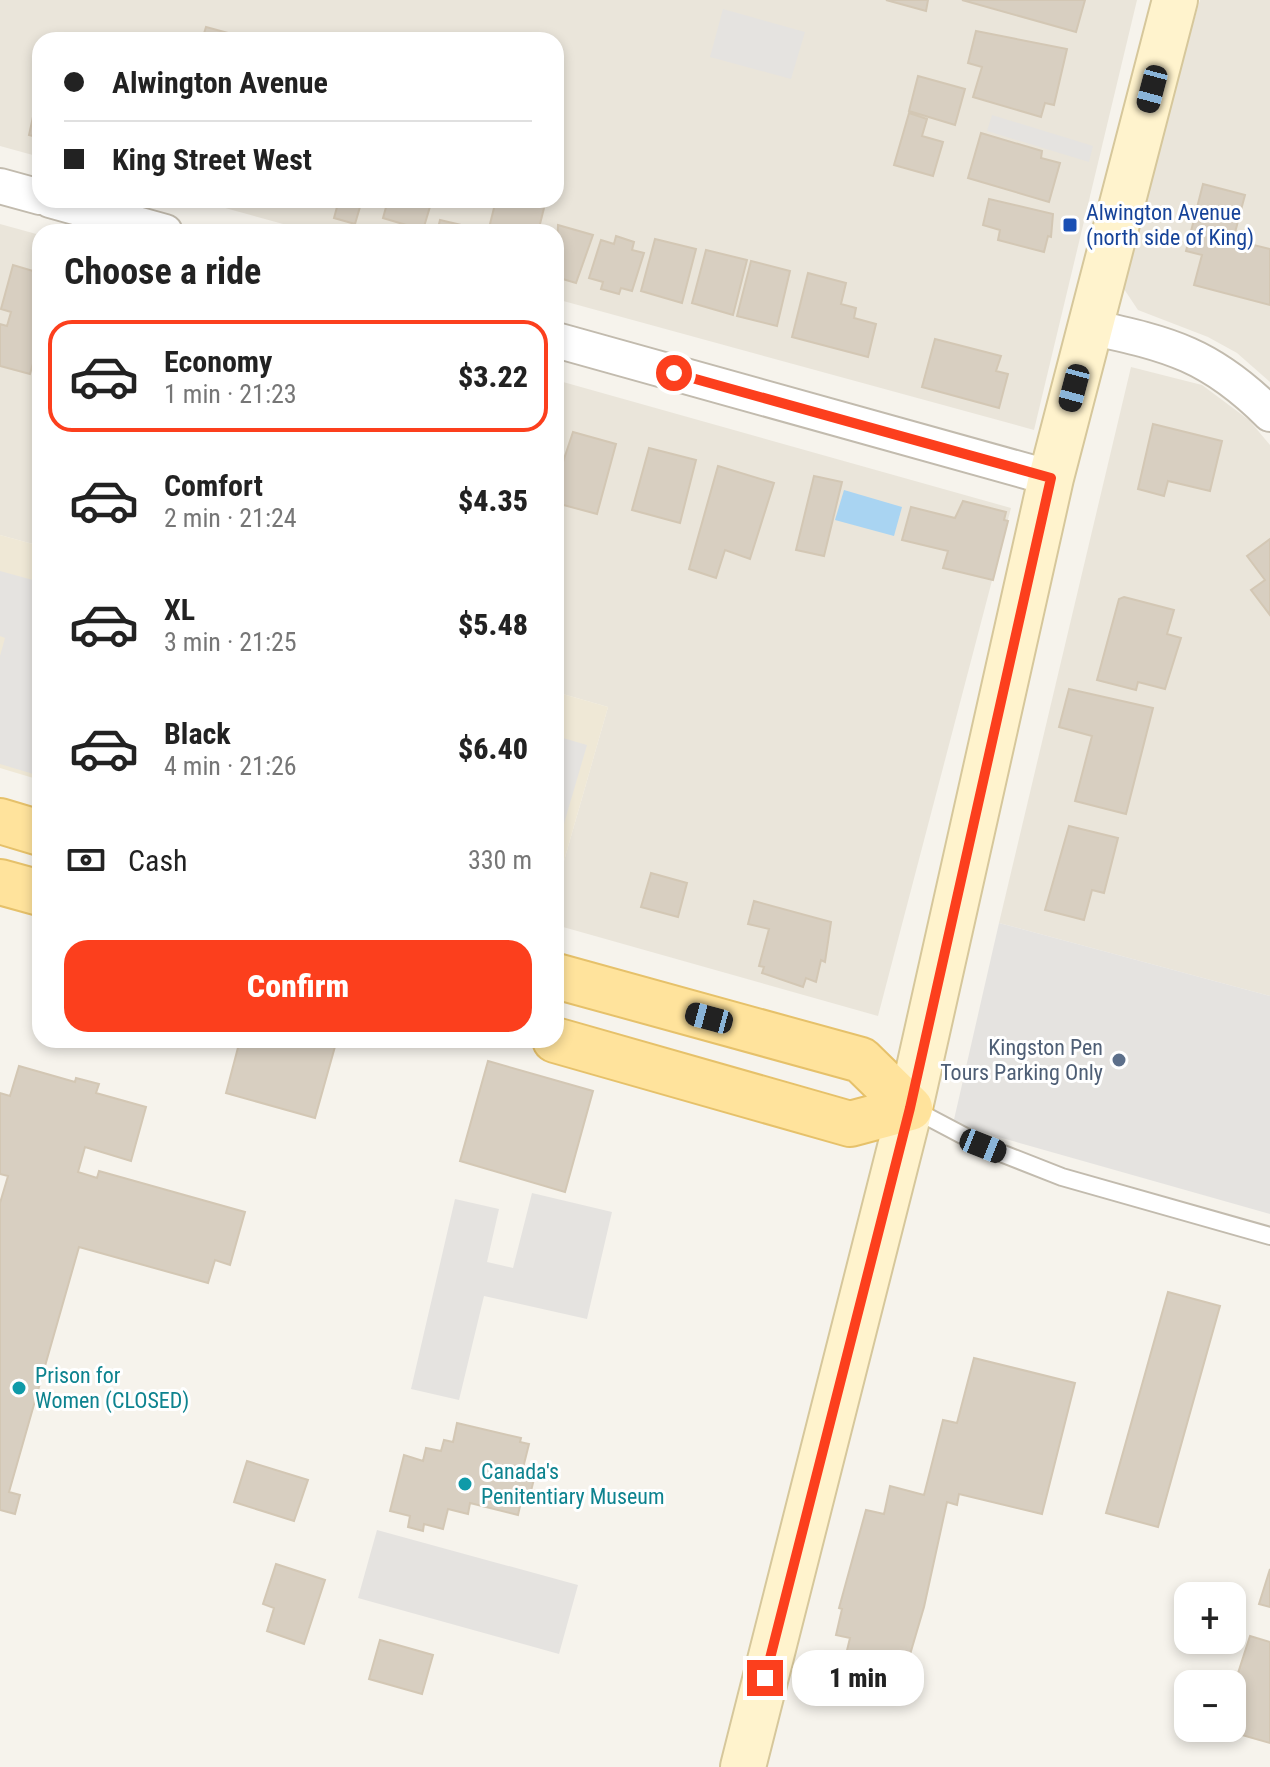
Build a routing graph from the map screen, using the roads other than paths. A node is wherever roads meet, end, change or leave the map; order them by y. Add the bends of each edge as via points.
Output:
1 (1175, 0) edge
2 (0, 186) edge
3 (32, 195) edge
4 (79, 208) edge
5 (136, 224) edge
6 (1090, 327) junction
7 (564, 342) edge
8 (1270, 414) edge
9 (1051, 478) junction
10 (0, 821) edge
11 (32, 831) edge
12 (0, 882) edge
13 (32, 891) edge
14 (564, 978) edge
15 (564, 1043) edge
16 (910, 1108) junction
17 (1270, 1236) edge
18 (743, 1767) edge

1 - 6 main road
2 - 3 street
4 - 5 street
6 - 8 street via 1173,347 1205,361 1237,381
6 - 9 main road
7 - 9 street
9 - 16 main road
10 - 11 main road
12 - 13 main road
14 - 16 main road via 861,1060
15 - 16 main road via 850,1124
16 - 17 lane via 983,1146 1062,1177
16 - 18 main road

